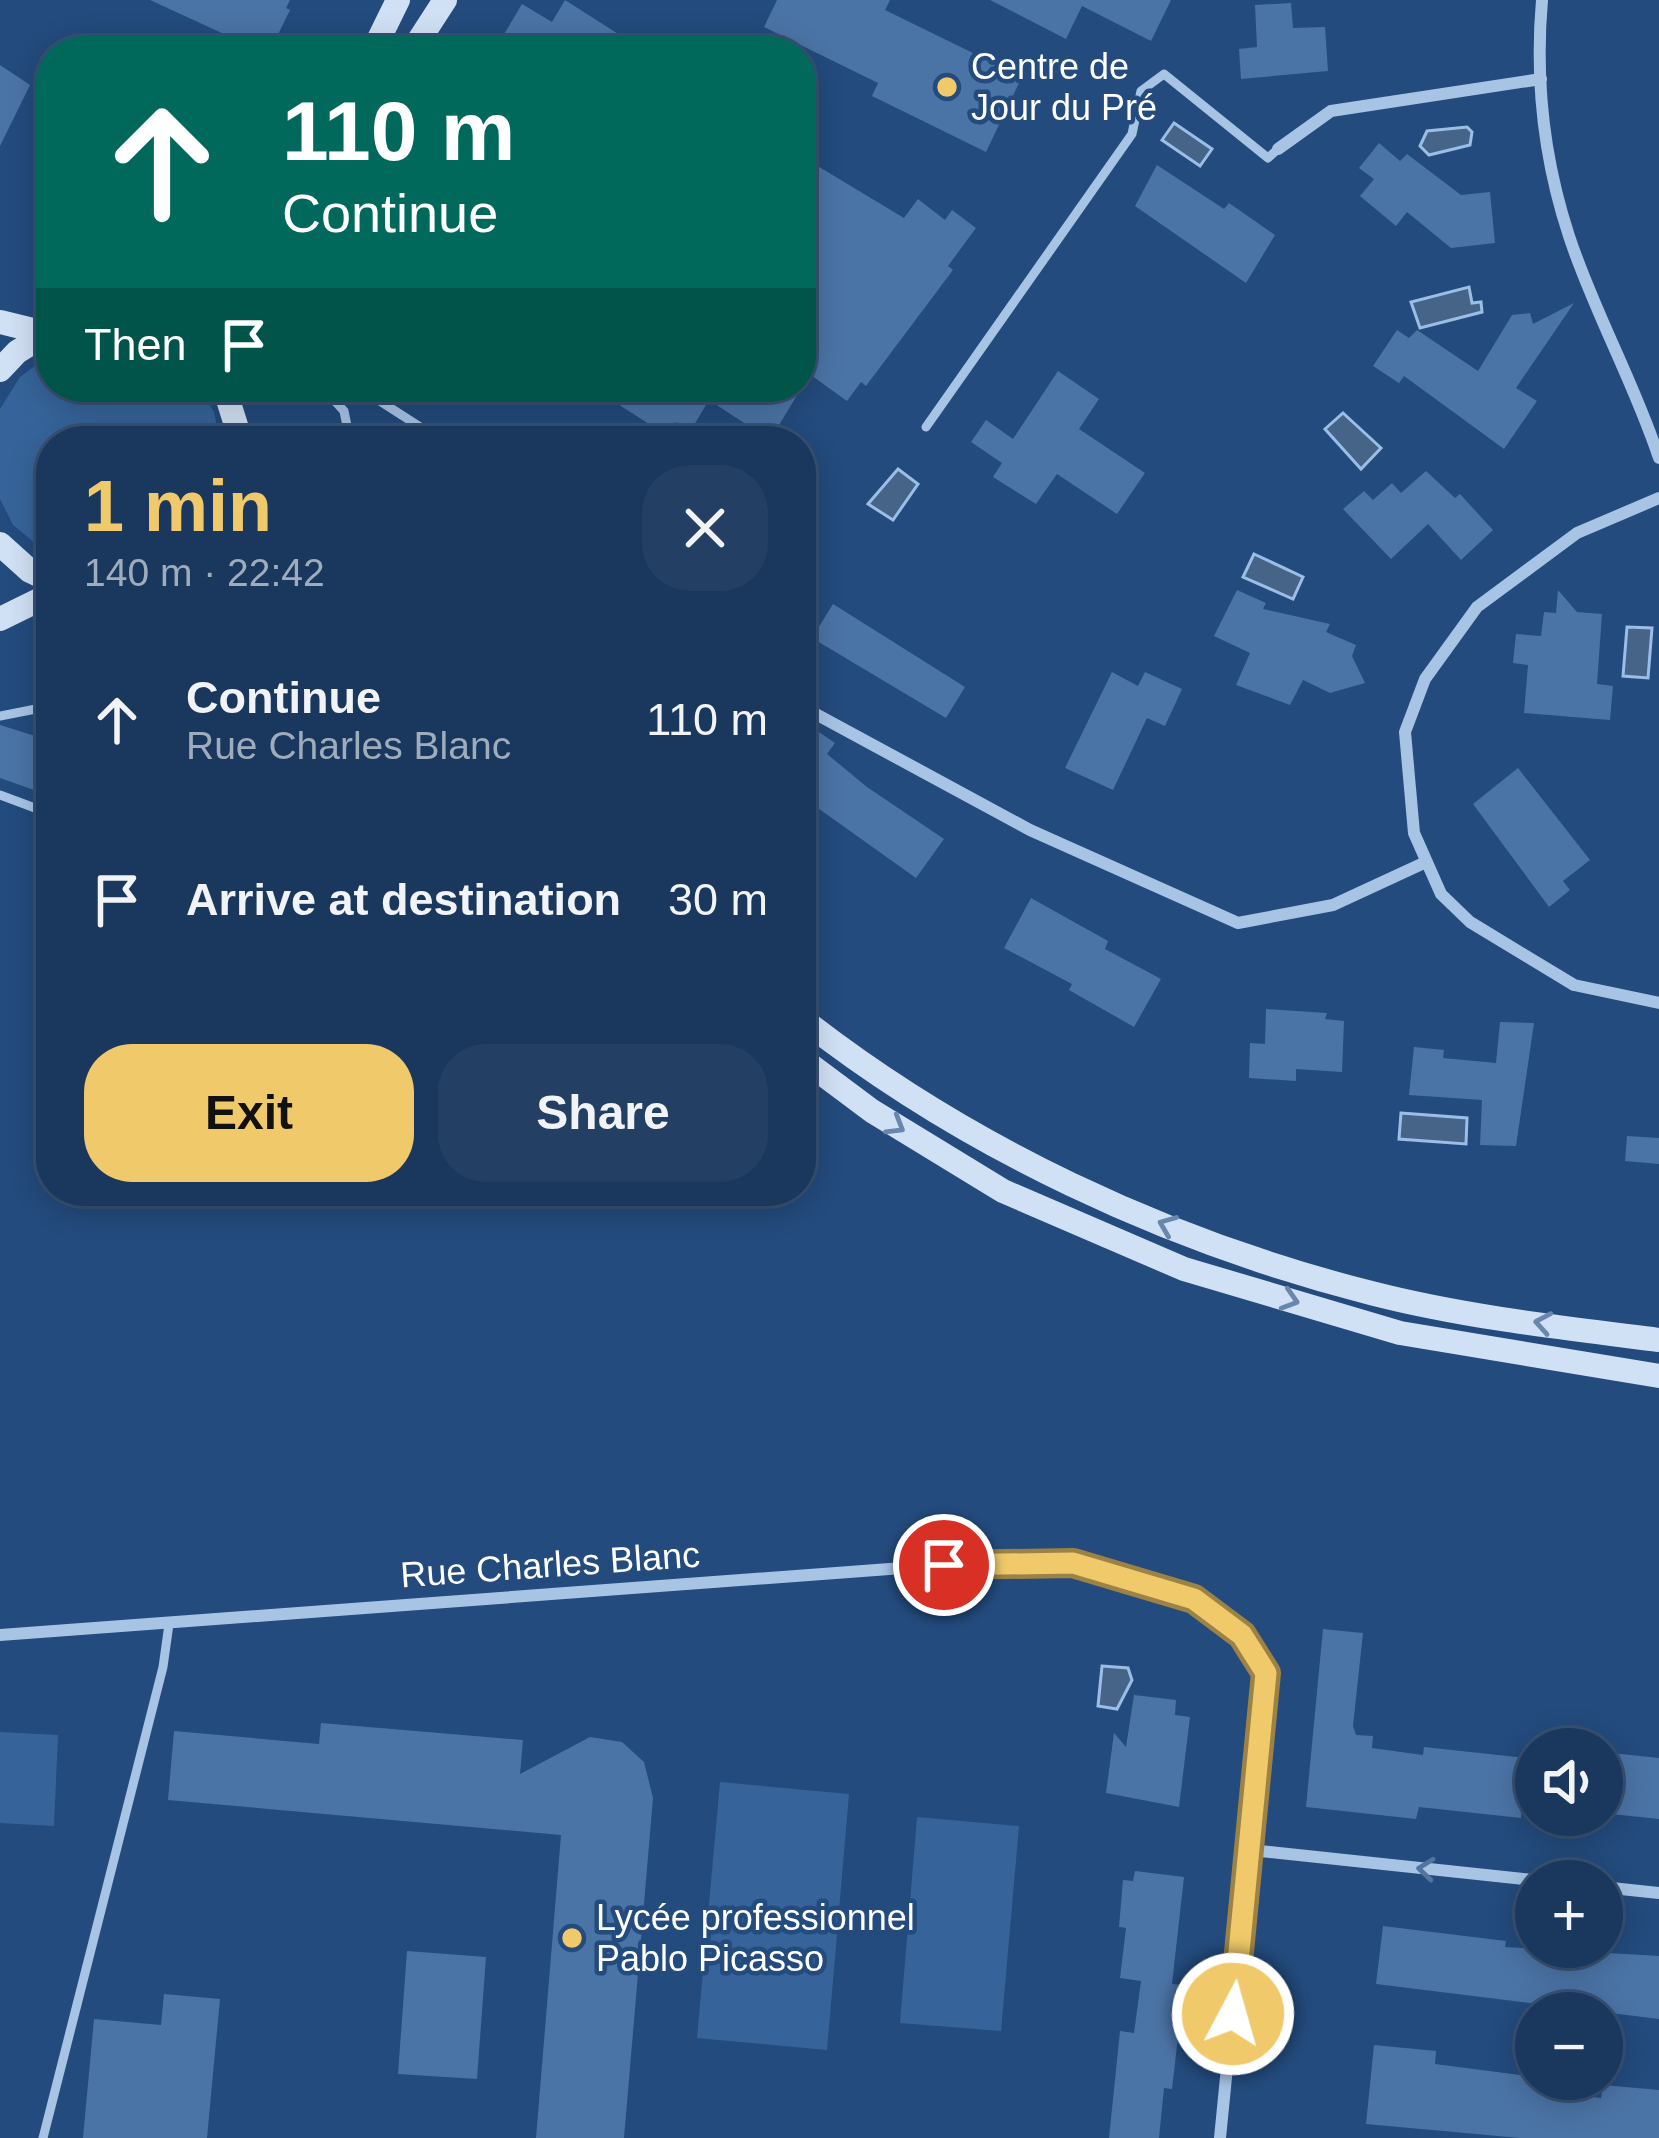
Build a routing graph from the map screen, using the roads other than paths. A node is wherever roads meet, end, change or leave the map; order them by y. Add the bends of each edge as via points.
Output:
1 (398, 0) edge
2 (445, 0) edge
3 (1542, 0) edge
4 (381, 36) edge
5 (422, 36) edge
6 (1541, 79) junction
7 (1277, 148) joint
8 (0, 322) edge
9 (36, 330) edge
10 (36, 342) edge
11 (0, 370) edge
12 (381, 402) edge
13 (419, 426) edge
14 (926, 427) dead end
15 (1659, 458) edge
16 (1659, 498) edge
17 (0, 544) edge
18 (36, 575) edge
19 (36, 601) edge
20 (0, 619) edge
21 (36, 709) edge
22 (816, 714) edge
23 (0, 716) edge
24 (0, 795) edge
25 (36, 808) edge
26 (1426, 862) junction
27 (1659, 1004) edge
28 (816, 1030) edge
29 (816, 1069) edge
30 (1659, 1340) edge
31 (1659, 1376) edge
32 (169, 1624) junction
33 (0, 1635) edge
34 (1251, 1850) junction
35 (1515, 1878) edge
36 (1623, 1890) edge
37 (1659, 1894) edge
38 (43, 2138) edge
39 (1220, 2138) edge

1 - 4 main road
2 - 5 main road
3 - 6 street
6 - 7 street via 1331,111
6 - 15 street via 1544,136 1570,238
7 - 14 lane via 1268,158 1164,74 1141,92 1132,134
8 - 9 main road
10 - 11 main road
12 - 13 lane
16 - 26 street via 1577,533 1477,607 1425,679 1405,732 1414,833
17 - 18 main road
19 - 20 main road
21 - 23 lane
22 - 26 street via 1030,830 1238,923 1333,905
24 - 25 lane
26 - 27 street via 1441,894 1496,938 1574,985
30 -> 28 main road via 1372,1293 1181,1231 1030,1167
29 -> 31 main road via 1004,1191 1184,1269 1400,1333
32 - 33 street, Rue Charles Blanc
32 - 34 street, Rue Charles Blanc via 944,1565 1073,1563 1194,1599 1242,1635 1266,1673
32 - 38 lane
35 -> 34 street
34 - 39 street, Rue Charles Blanc
36 - 37 street

